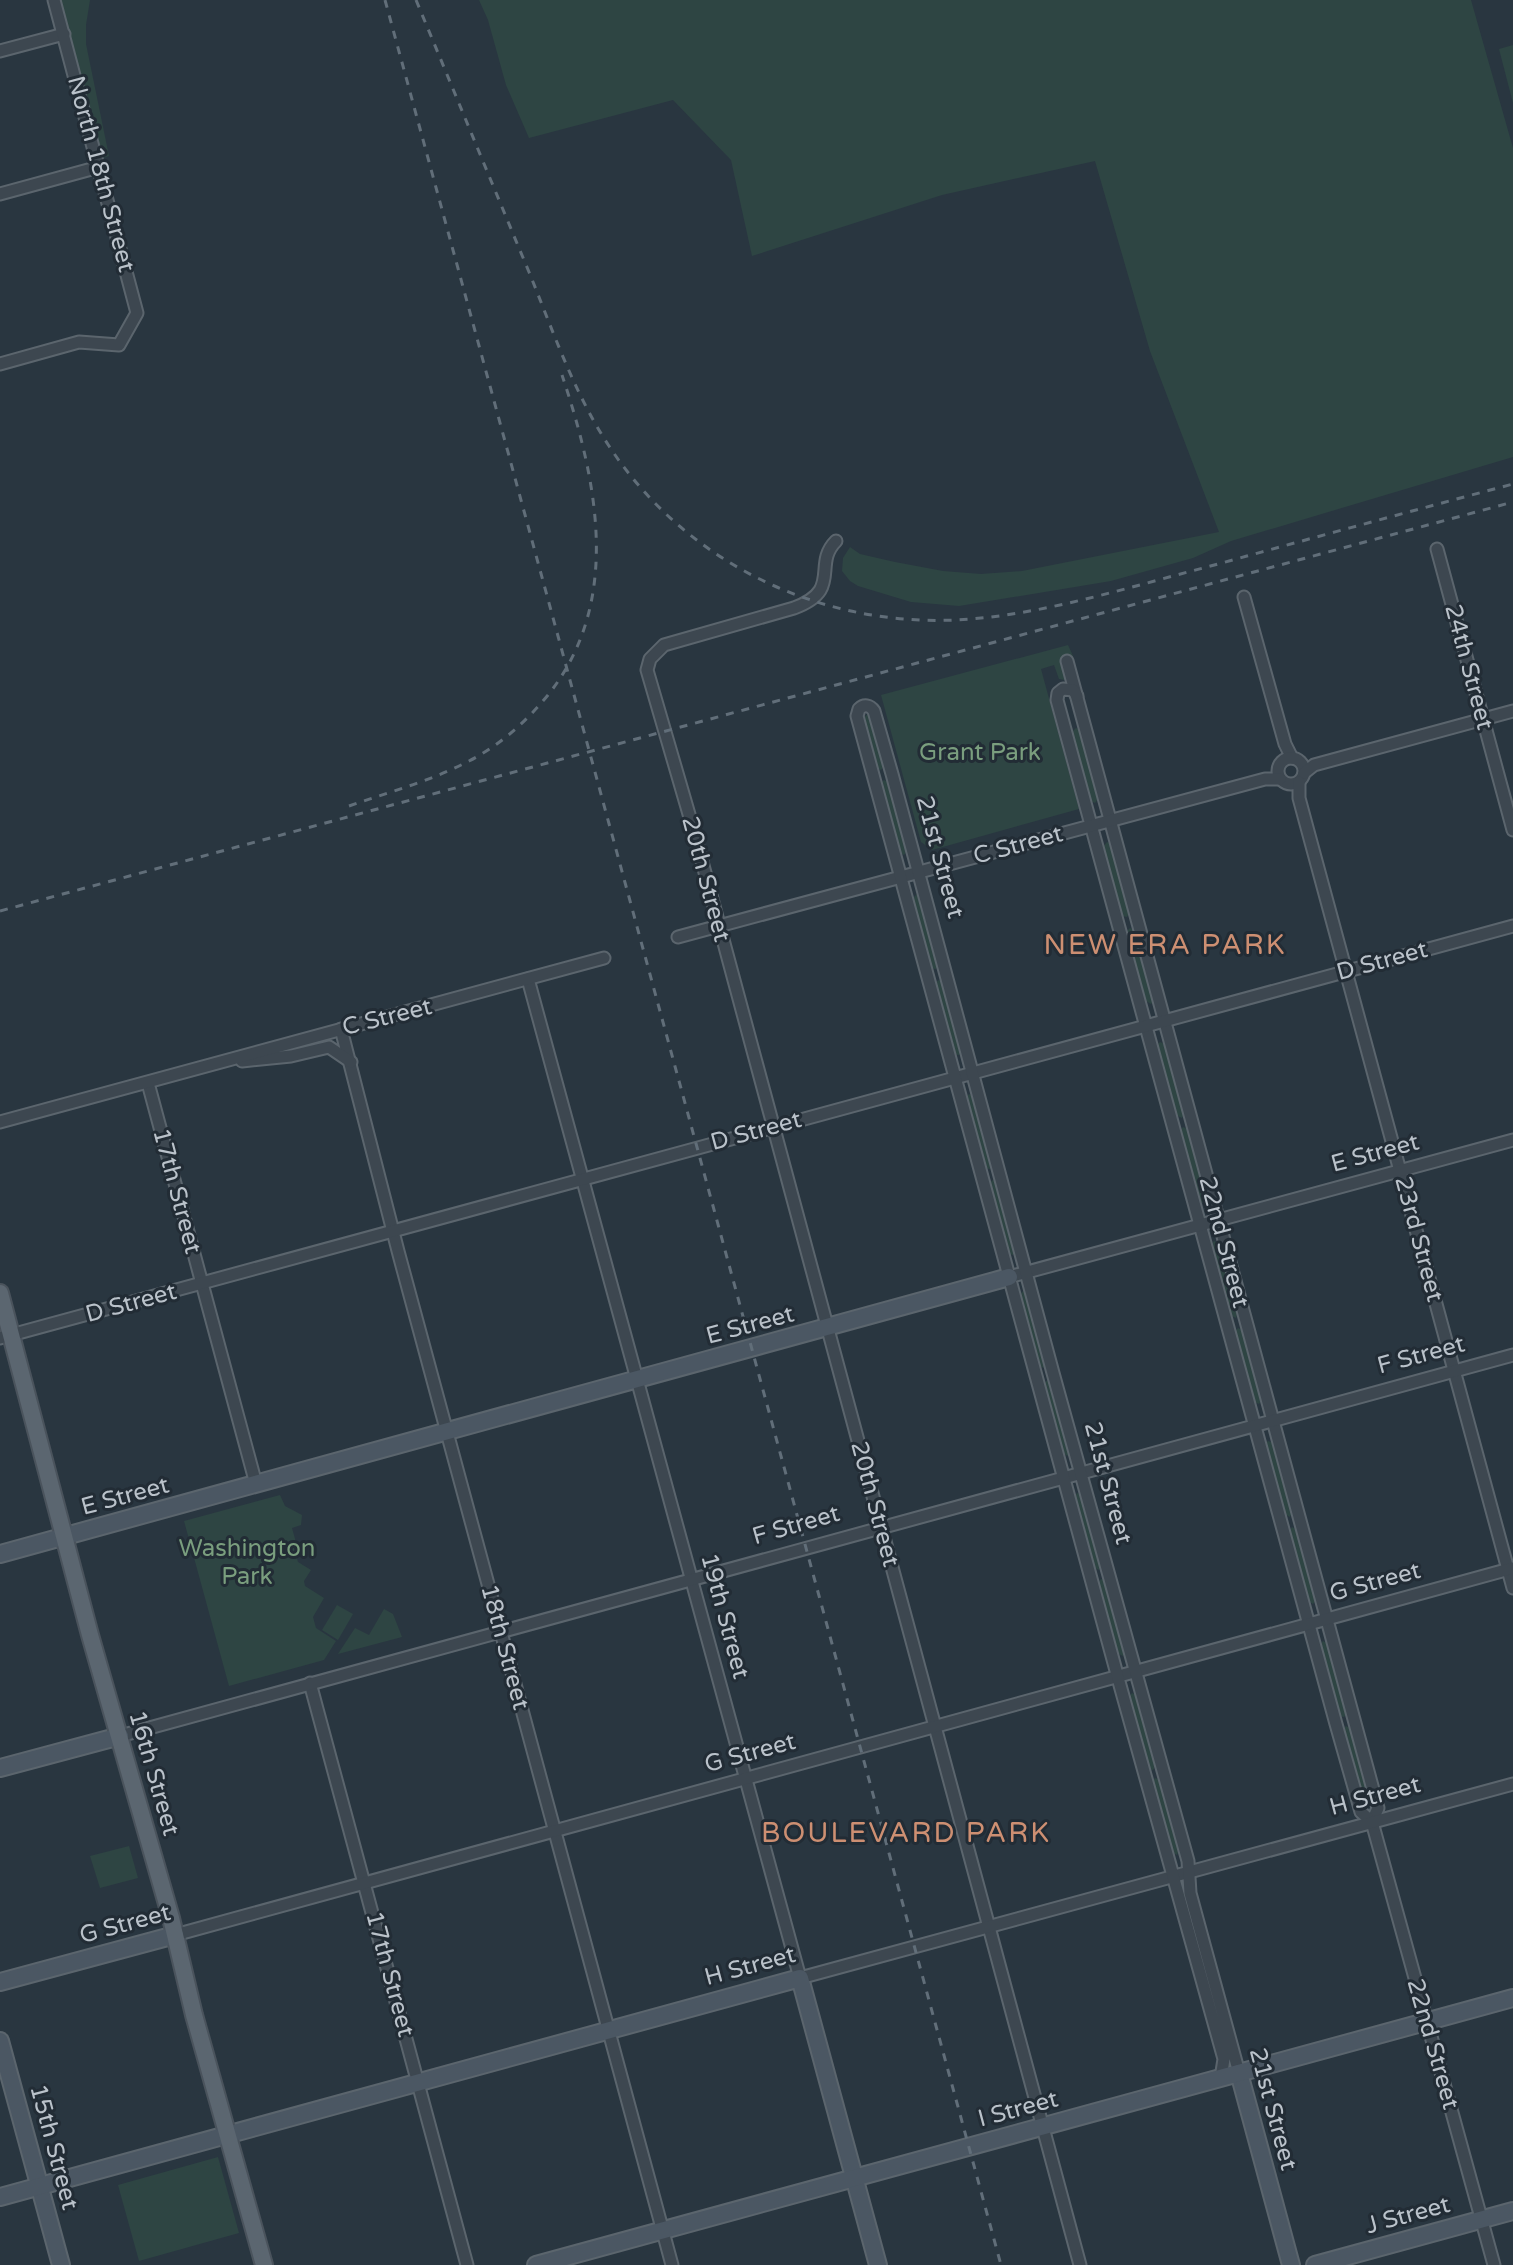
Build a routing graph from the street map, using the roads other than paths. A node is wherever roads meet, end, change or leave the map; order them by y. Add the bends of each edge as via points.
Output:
1 (54, 0) edge
2 (64, 34) junction
3 (0, 51) edge
4 (99, 167) junction
5 (0, 194) edge
6 (0, 364) edge
7 (836, 541) dead end
8 (1437, 549) dead end
9 (1244, 597) dead end
10 (1067, 661) dead end
11 (1077, 696) junction
12 (1513, 711) edge
13 (1483, 720) junction
14 (1290, 771) junction
15 (892, 774) junction
16 (874, 778) junction
17 (1110, 820) junction
18 (1091, 825) junction
19 (1513, 830) edge
20 (919, 872) junction
21 (900, 877) junction
22 (1513, 926) edge
23 (718, 927) junction
24 (678, 937) dead end
25 (604, 958) dead end
26 (1346, 970) junction
27 (528, 979) junction
28 (1165, 1020) junction
29 (1146, 1025) junction
30 (341, 1029) junction
31 (217, 1062) junction
32 (351, 1062) junction
33 (973, 1072) junction
34 (955, 1077) junction
35 (148, 1083) junction
36 (0, 1122) edge
37 (772, 1127) junction
38 (1513, 1140) edge
39 (1401, 1171) junction
40 (583, 1179) junction
41 (1219, 1221) junction
42 (1201, 1226) junction
43 (393, 1231) junction
44 (1027, 1273) junction
45 (1009, 1277) junction
46 (202, 1284) junction
47 (0, 1293) edge
48 (828, 1328) junction
49 (6, 1336) edge
50 (1513, 1355) edge
51 (1454, 1371) junction
52 (637, 1380) junction
53 (1273, 1420) junction
54 (1254, 1425) junction
55 (447, 1432) junction
56 (1080, 1473) junction
57 (1064, 1477) junction
58 (256, 1484) junction
59 (882, 1527) junction
60 (64, 1537) junction
61 (0, 1554) edge
62 (1511, 1569) edge
63 (690, 1579) junction
64 (1513, 1588) edge
65 (1327, 1620) junction
66 (1309, 1625) junction
67 (501, 1631) junction
68 (1135, 1673) junction
69 (1118, 1678) junction
70 (310, 1683) junction
71 (936, 1727) junction
72 (120, 1736) junction
73 (0, 1768) edge
74 (745, 1779) junction
75 (1513, 1784) edge
76 (1372, 1822) junction
77 (554, 1831) junction
78 (1188, 1872) junction
79 (1172, 1875) junction
80 (364, 1882) junction
81 (989, 1926) junction
82 (175, 1935) junction
83 (800, 1978) junction
84 (0, 1982) edge
85 (1513, 1998) edge
86 (1427, 2022) junction
87 (609, 2029) junction
88 (0, 2041) edge
89 (1239, 2073) junction
90 (1221, 2078) junction
91 (419, 2082) junction
92 (1043, 2127) junction
93 (227, 2134) junction
94 (854, 2178) junction
95 (38, 2186) junction
96 (0, 2197) edge
97 (1513, 2211) edge
98 (1481, 2219) junction
99 (663, 2230) junction
100 (467, 2264) edge
101 (61, 2265) edge
102 (264, 2265) edge
103 (536, 2265) edge
104 (672, 2265) edge
105 (878, 2265) edge
106 (1080, 2265) edge
107 (1291, 2265) edge
108 (1315, 2265) edge
109 (1494, 2265) edge

1 - 2 street, North 18th Street
2 - 3 street
2 - 4 street, North 18th Street
4 - 5 street
4 - 6 street, North 18th Street via 137,313 119,345 79,342
7 - 23 street, 20th Street via 825,557 825,581 810,601 674,641 653,654 648,664
8 - 13 street, 24th Street
9 - 14 street, 23rd Street
10 - 11 street, 22nd Street
11 - 17 street, 22nd Street
11 - 18 street, 22nd Street via 1063,689 1057,700
12 - 13 street, C Street
13 - 14 street, C Street
13 - 19 street, 24th Street
14 - 17 street, C Street
14 - 26 street, 23rd Street
15 - 16 street
15 - 16 street, 21st Street via 874,711 864,706 857,715
15 - 20 street, 21st Street
16 - 21 street, 21st Street
17 - 18 street, C Street
17 - 28 street, 22nd Street
18 - 20 street, C Street
18 - 29 street, 22nd Street
20 - 21 street, C Street
20 - 33 street, 21st Street
21 - 23 street, C Street
21 - 34 street, 21st Street
22 - 26 street, D Street
23 - 24 street, C Street
23 - 37 street, 20th Street
25 - 27 street, C Street
26 - 28 street, D Street
26 - 39 street, 23rd Street
27 - 30 street, C Street
27 - 40 street, 19th Street
28 - 29 street, D Street
28 - 41 street, 22nd Street
29 - 33 street, D Street
29 - 42 street, 22nd Street
30 - 31 street, C Street
30 - 32 street, 18th Street
31 - 32 street, C Street via 329,1047
31 - 35 street, C Street
32 - 43 street, 18th Street
33 - 34 street, D Street
33 - 44 street, 21st Street
34 - 37 street, D Street
34 - 45 street, 21st Street
35 - 36 street, C Street
35 - 46 street, 17th Street
37 - 40 street, D Street
37 - 48 street, 20th Street
38 - 39 street, E Street
39 - 41 street, E Street
39 - 51 street, 23rd Street
40 - 43 street, D Street
40 - 52 street, 19th Street
41 - 42 street, E Street
41 - 53 street, 22nd Street
42 - 44 street, E Street
42 - 54 street, 22nd Street
43 - 46 street, D Street
43 - 55 street, 18th Street
44 - 45 street, E Street
44 - 56 street, 21st Street
45 - 48 street, E Street
45 - 57 street, 21st Street
46 - 49 street, D Street
46 - 58 street, 17th Street
47 - 49 main road, 16th Street
48 - 52 street, E Street
48 - 59 street, 20th Street
49 - 60 main road, 16th Street
50 - 51 street, F Street
51 - 53 street, F Street
51 - 62 street, 23rd Street
52 - 55 street, E Street
52 - 63 street, 19th Street
53 - 54 street, F Street
53 - 65 street, 22nd Street
54 - 56 street, F Street
54 - 66 street, 22nd Street
55 - 58 street, E Street
55 - 67 street, 18th Street
56 - 57 street, F Street
56 - 68 street, 21st Street
57 - 59 street, F Street
57 - 69 street, 21st Street
58 - 60 street, E Street
59 - 63 street, F Street
59 - 71 street, 20th Street
60 - 61 street, E Street
60 - 72 main road, 16th Street
62 - 64 street, 23rd Street
62 - 65 street, G Street
63 - 67 street, F Street
63 - 74 street, 19th Street
65 - 66 street, G Street
65 - 76 street, 22nd Street via 1378,1808
66 - 68 street, G Street
66 - 76 street, 22nd Street via 1361,1812
67 - 70 street, F Street
67 - 77 street, 18th Street
68 - 69 street, G Street
68 - 78 street, 21st Street
69 - 71 street, G Street
69 - 79 street, 21st Street
70 - 72 street, F Street
70 - 80 street, 17th Street
71 - 74 street, G Street
71 - 81 street, 20th Street
72 - 73 street, F Street
72 - 82 main road, 16th Street
74 - 77 street, G Street
74 - 83 street, 19th Street
75 - 76 street, H Street
76 - 78 street, H Street
76 - 86 street, 22nd Street
77 - 80 street, G Street
77 - 87 street, 18th Street
78 - 79 street, H Street
78 - 89 street, 21st Street
79 - 81 street, H Street
79 - 90 street, 21st Street via 1224,2059
80 - 82 street, G Street
80 - 91 street, 17th Street
81 - 83 street, H Street
81 - 92 street, 20th Street
82 - 84 street, G Street
82 - 93 main road, 16th Street
83 - 87 street, H Street
83 - 94 street, 19th Street
85 - 86 street, I Street
86 - 89 street, I Street
86 - 98 street, 22nd Street
87 - 91 street, H Street
87 - 99 street, 18th Street
88 - 95 street, 15th Street
89 - 90 street, I Street
89 - 107 street, 21st Street
90 - 92 street, I Street
91 - 93 street, H Street
91 - 100 street, 17th Street
92 - 94 street, I Street
92 - 106 street, 20th Street
93 - 95 street, H Street
93 - 102 main road, 16th Street
94 - 99 street, I Street
94 - 105 street, 19th Street
95 - 96 street, H Street
95 - 101 street, 15th Street
97 - 98 street, J Street
98 - 108 street, J Street
98 - 109 street, 22nd Street
99 - 103 street, I Street
99 - 104 street, 18th Street

